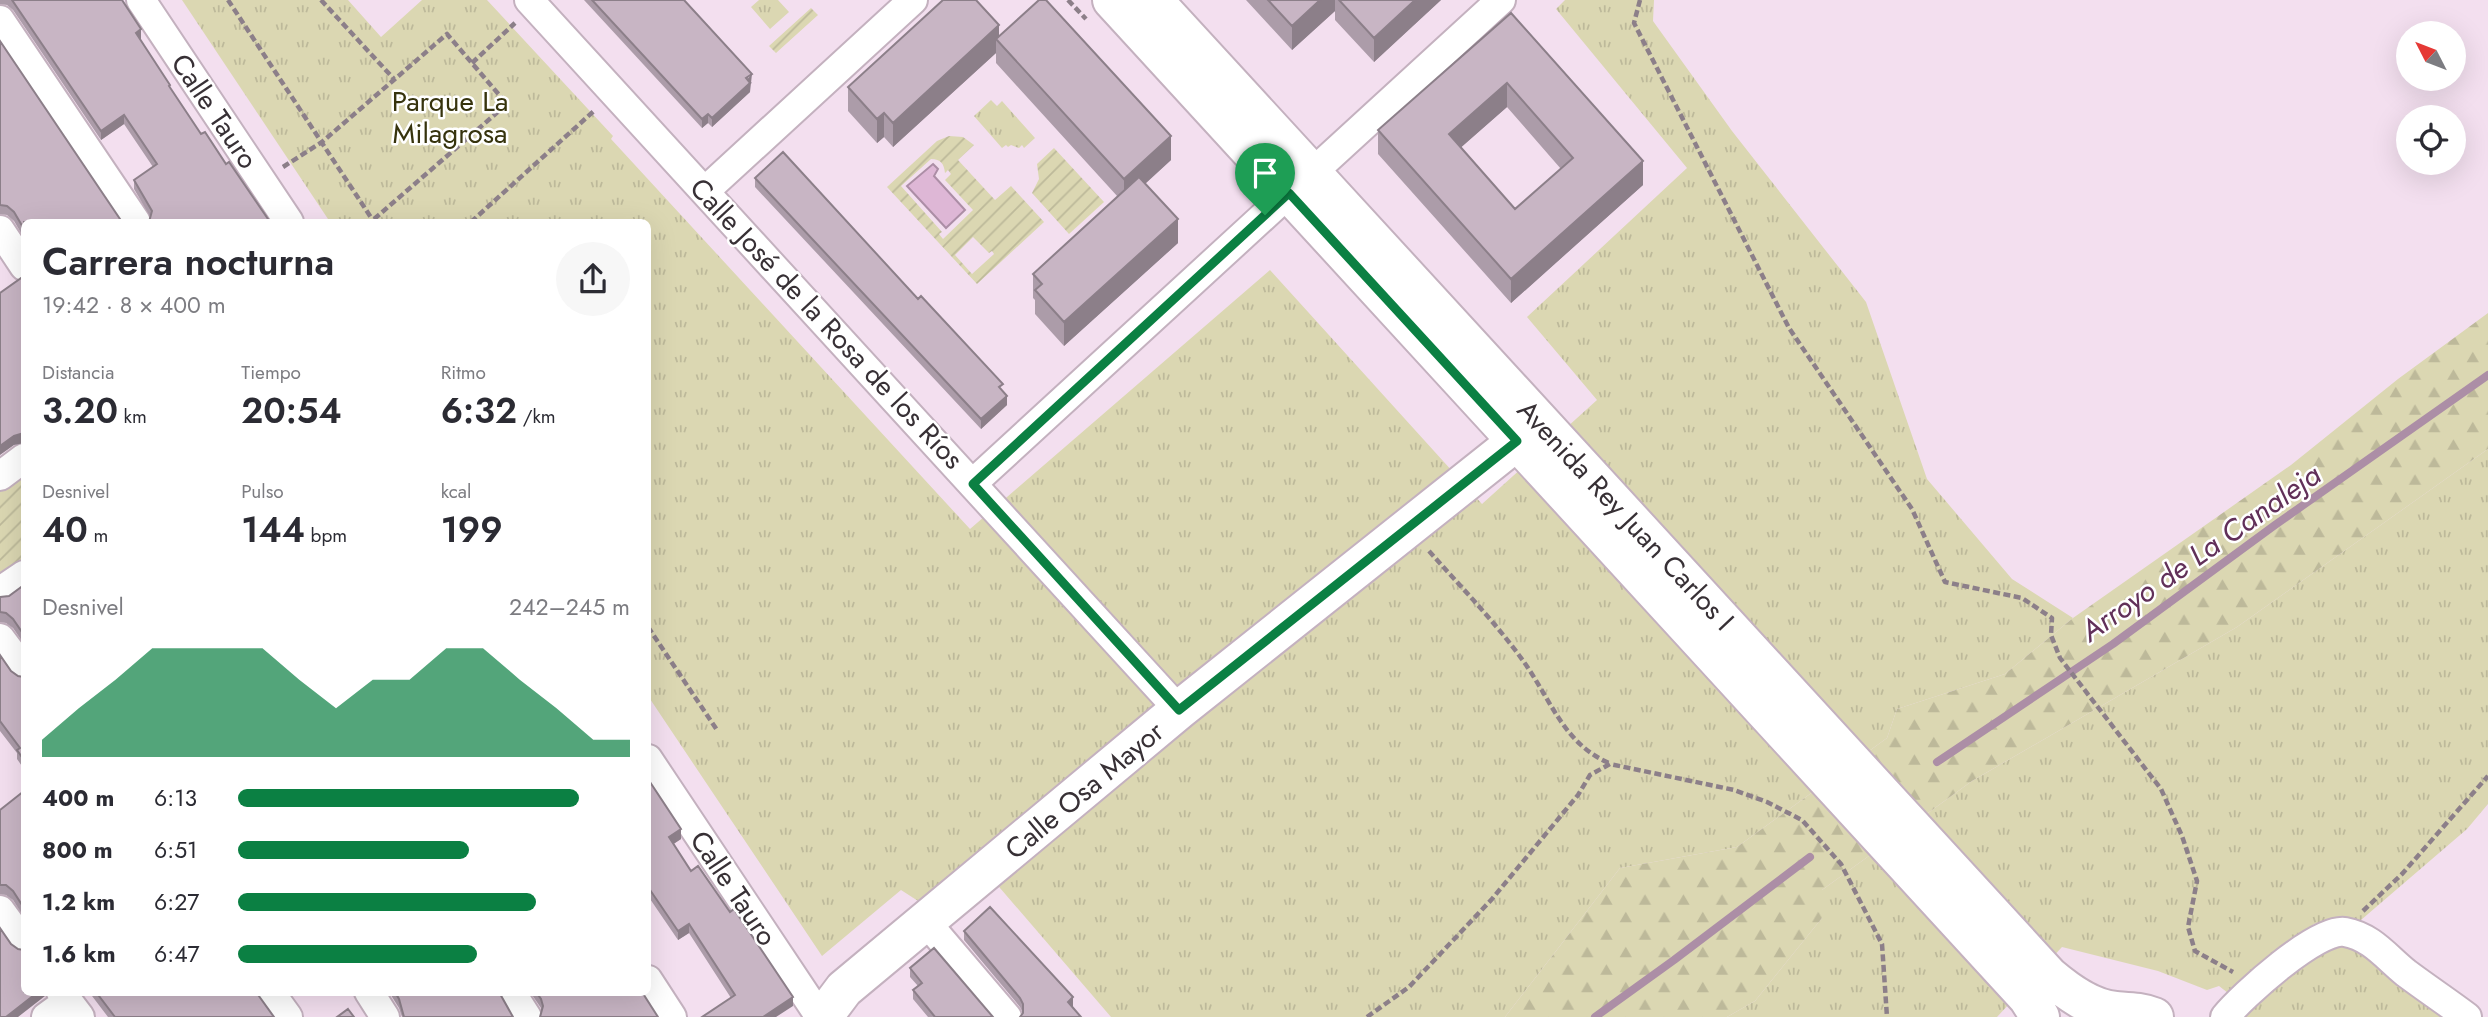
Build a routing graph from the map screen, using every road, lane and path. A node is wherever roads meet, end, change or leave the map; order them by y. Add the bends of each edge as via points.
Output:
1 (141, 0) edge
2 (228, 0) edge
3 (321, 0) edge
4 (913, 0) edge
5 (1111, 0) edge
6 (1153, 0) edge
7 (1501, 0) edge
8 (1640, 0) edge
9 (532, 3) edge
10 (0, 20) edge
11 (472, 63) junction
12 (394, 79) junction
13 (614, 92) junction
14 (322, 142) junction
15 (261, 180) junction
16 (1301, 183) junction
17 (705, 191) junction
18 (134, 219) edge
19 (287, 219) edge
20 (372, 219) edge
21 (375, 219) edge
22 (474, 219) edge
23 (0, 230) edge
24 (21, 262) edge
25 (1517, 441) junction
26 (973, 484) junction
27 (1410, 527) junction
28 (21, 577) edge
29 (0, 591) edge
30 (651, 631) edge
31 (0, 638) edge
32 (21, 666) edge
33 (1179, 710) junction
34 (717, 730) dead end
35 (651, 763) edge
36 (1610, 764) junction
37 (2488, 776) edge
38 (0, 910) edge
39 (926, 922) junction
40 (2342, 931) junction
41 (21, 939) edge
42 (651, 986) edge
43 (273, 996) edge
44 (372, 996) edge
45 (514, 996) edge
46 (2236, 1005) edge
47 (2104, 1014) edge
48 (288, 1017) edge
49 (385, 1017) edge
50 (527, 1017) edge
51 (672, 1017) edge
52 (821, 1017) edge
53 (1007, 1017) edge
54 (1367, 1017) edge
55 (1887, 1017) edge
56 (2040, 1017) edge
57 (2154, 1017) edge
58 (2205, 1017) edge
59 (2467, 1017) edge

1 - 15 street, Calle Tauro
2 - 14 path
3 - 12 path
4 - 17 street
5 - 16 main road, Avenida Rey Juan Carlos I
6 - 16 main road, Avenida Rey Juan Carlos I
7 - 16 street
8 - 46 path via 1634,23 1789,328 1912,509 1945,582 2022,598 2052,618 2051,635 2060,659 2161,789 2196,881 2188,927 2195,951 2238,974
9 - 11 path
9 - 13 street, Calle José de la Rosa de los Ríos
10 - 18 street
11 - 12 path via 447,34
11 - 21 path via 507,104
12 - 14 path
13 - 17 street, Calle José de la Rosa de los Ríos
13 - 22 path
14 - 15 path
14 - 20 path
15 - 19 street, Calle Tauro
16 - 25 main road, Avenida Rey Juan Carlos I
16 - 26 street
16 - 47 main road, Avenida Rey Juan Carlos I via 2049,975
17 - 26 street, Calle José de la Rosa de los Ríos
23 - 24 street
25 - 27 main road, Calle Osa Mayor
25 - 56 main road, Avenida Rey Juan Carlos I via 2028,998
26 - 33 street, Calle José de la Rosa de los Ríos
27 - 33 main road, Calle Osa Mayor
27 - 36 path via 1523,661 1574,740
28 - 29 street
30 - 34 path
31 - 32 street
33 - 39 main road, Calle Osa Mayor
35 - 52 street, Calle Tauro
36 - 54 path via 1590,775 1570,806 1492,899 1409,987
36 - 55 path via 1734,790 1802,820 1842,864 1882,944
37 - 40 path via 2402,874
38 - 41 street
39 - 52 main road, Calle Osa Mayor via 845,989
39 - 53 street
40 - 46 street via 2292,956
40 - 59 street via 2371,941
42 - 51 street
43 - 48 street
44 - 49 street
45 - 50 street
46 - 58 street
47 - 57 main road, Avenida Rey Juan Carlos I via 2140,1012

